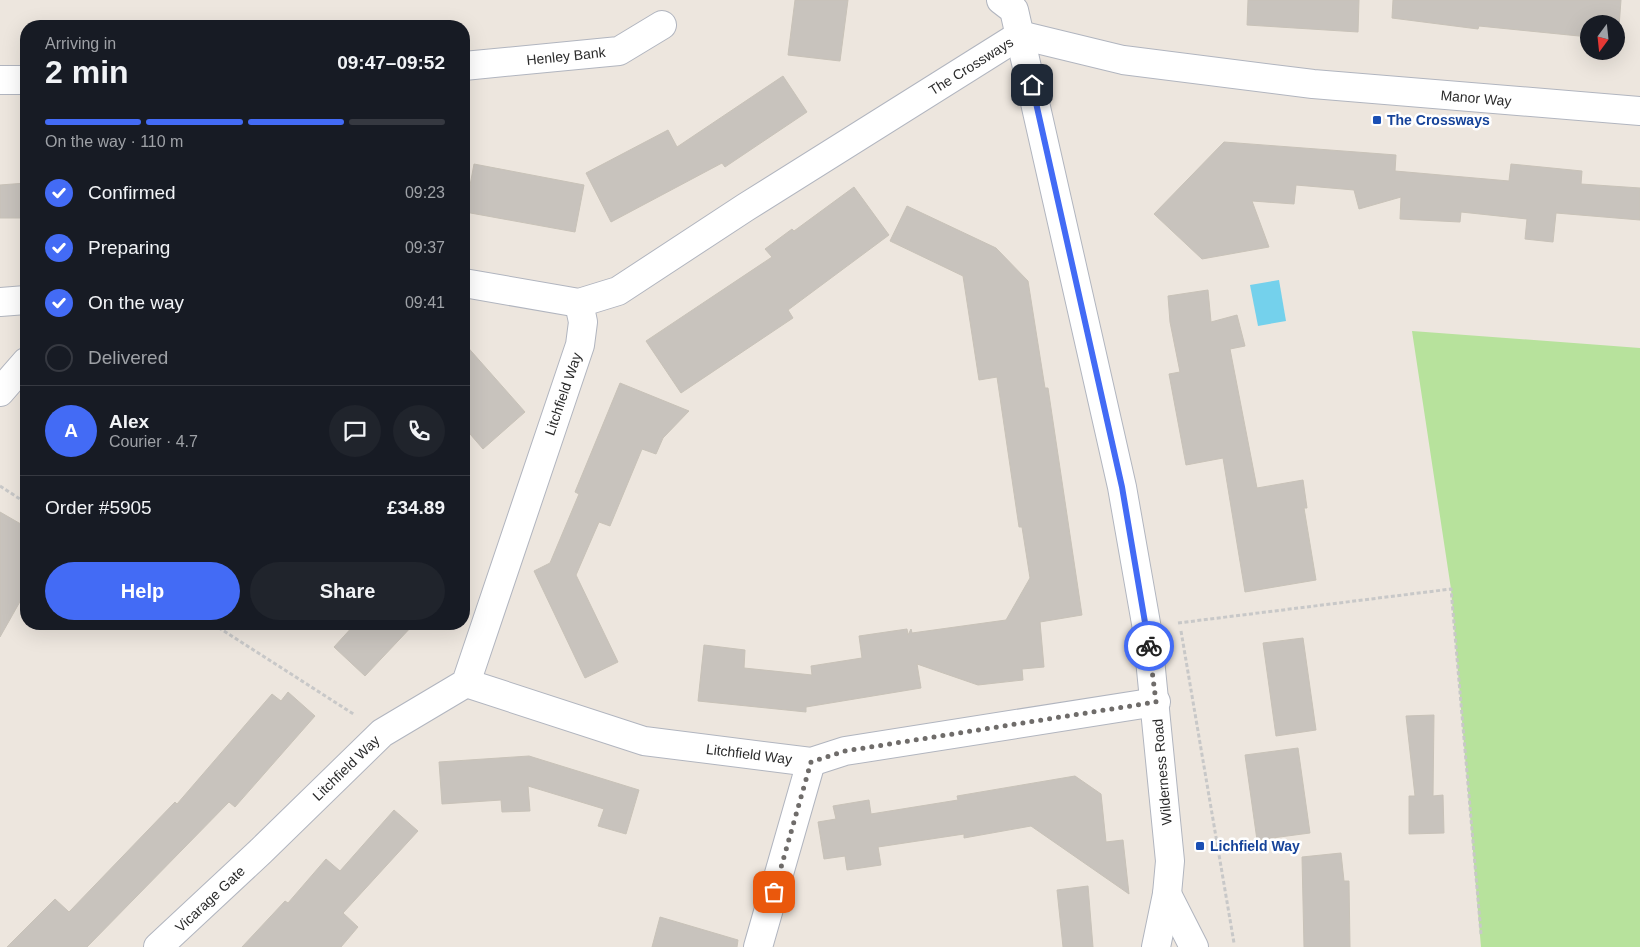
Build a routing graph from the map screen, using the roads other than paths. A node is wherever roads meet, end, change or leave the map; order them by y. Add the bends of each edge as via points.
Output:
1 (1001, 0) edge
2 (662, 25) dead end
3 (1020, 35) junction
4 (470, 65) edge
5 (0, 80) edge
6 (20, 80) edge
7 (1313, 84) joint
8 (1640, 111) edge
9 (470, 284) edge
10 (20, 300) edge
11 (0, 302) edge
12 (579, 303) junction
13 (20, 369) edge
14 (0, 392) edge
15 (466, 683) junction
16 (1156, 702) junction
17 (811, 762) junction
18 (261, 851) joint
19 (1167, 894) junction
20 (158, 947) edge
21 (758, 947) edge
22 (1156, 947) edge
23 (1194, 947) edge

1 - 3 street, Wilderness Road via 1014,10
2 - 4 street, Henley Bank via 619,51
3 - 7 street, The Crossways via 1123,60
3 - 12 street, The Crossways via 618,291
3 - 16 street, Wilderness Road via 1122,487 1147,629
5 - 6 street
7 - 8 street, Manor Way
9 - 12 street
10 - 11 street
12 - 15 street, Litchfield Way via 583,322 580,345
13 - 14 street
15 - 17 street, Litchfield Way via 644,741
15 - 18 street, Litchfield Way via 382,733
16 - 17 street, Litchfield Way via 845,751
16 - 19 street, Wilderness Road via 1170,861
17 - 21 street
18 - 20 street, Vicarage Gate
19 - 22 street, Wilderness Road
19 - 23 street

